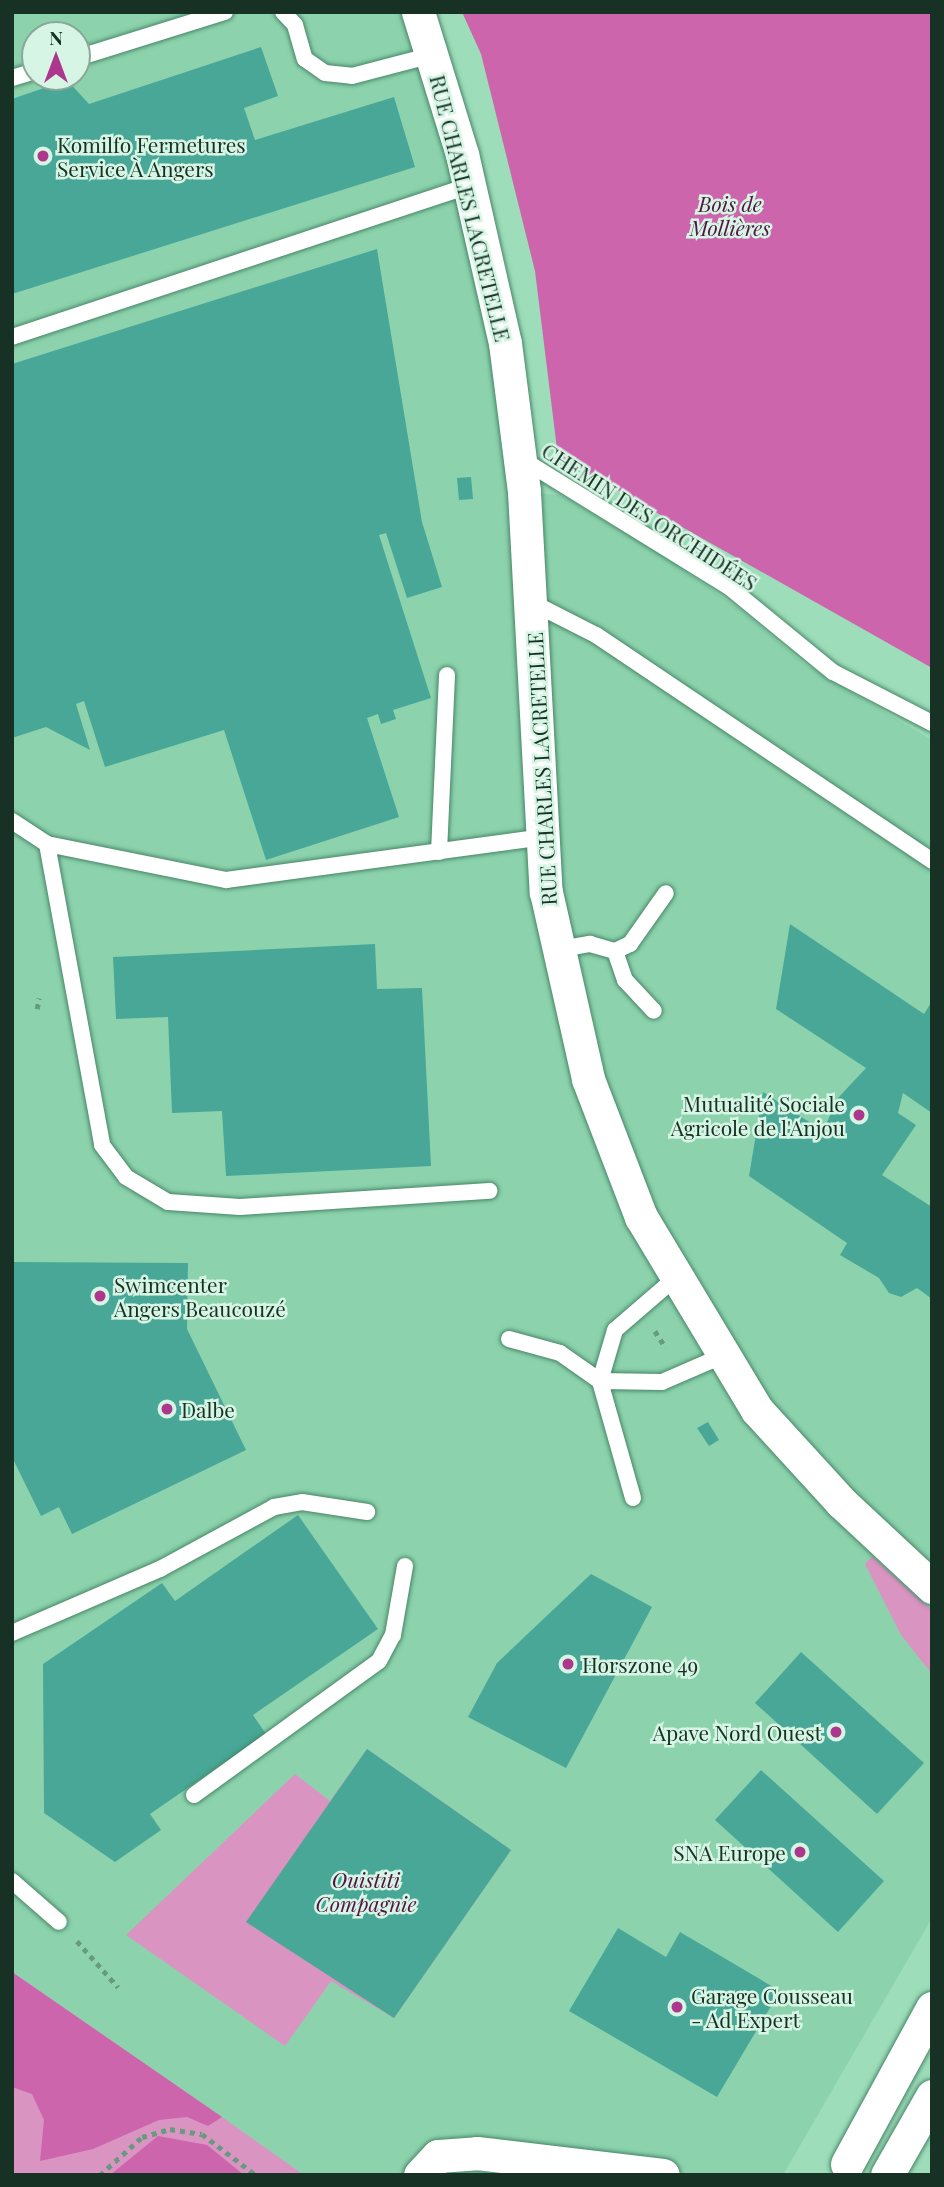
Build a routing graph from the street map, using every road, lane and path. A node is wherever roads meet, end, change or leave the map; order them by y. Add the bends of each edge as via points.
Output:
1 (225, 12) edge
2 (283, 12) edge
3 (418, 12) edge
4 (91, 54) edge
5 (432, 55) junction
6 (469, 186) junction
7 (12, 337) edge
8 (520, 458) junction
9 (531, 602) junction
10 (447, 675) dead end
11 (932, 723) edge
12 (12, 821) edge
13 (542, 837) junction
14 (47, 844) junction
15 (439, 852) junction
16 (932, 861) edge
17 (666, 893) dead end
18 (555, 950) junction
19 (615, 951) junction
20 (39, 998) dead end
21 (37, 1009) dead end
22 (654, 1011) dead end
23 (489, 1191) dead end
24 (673, 1280) junction
25 (654, 1330) dead end
26 (509, 1339) dead end
27 (666, 1348) dead end
28 (722, 1356) junction
29 (600, 1381) junction
30 (633, 1498) dead end
31 (367, 1513) dead end
32 (405, 1566) dead end
33 (930, 1582) edge
34 (12, 1633) edge
35 (194, 1795) dead end
36 (12, 1881) edge
37 (59, 1922) joint
38 (118, 1987) dead end
39 (932, 2008) edge
40 (932, 2096) edge
41 (848, 2171) edge
42 (100, 2175) edge
43 (256, 2175) edge
44 (420, 2175) edge
45 (663, 2175) edge
46 (887, 2175) edge

1 - 4 lane
2 - 5 lane via 295,25 305,59 325,73 352,76
3 - 5 street, RUE CHARLES LACRETELLE
5 - 6 street, RUE CHARLES LACRETELLE
6 - 7 lane
6 - 8 street, RUE CHARLES LACRETELLE via 505,343
8 - 9 street, RUE CHARLES LACRETELLE
8 - 11 lane, CHEMIN DES ORCHIDÉES via 729,587 833,672
9 - 13 street, RUE CHARLES LACRETELLE
9 - 16 lane via 596,635
10 - 15 lane
12 - 14 lane
13 - 15 lane
13 - 18 street, RUE CHARLES LACRETELLE
14 - 15 lane via 226,880
14 - 23 lane via 102,1145 126,1177 167,1202 240,1206
17 - 19 lane via 629,944
18 - 19 lane via 590,944
18 - 24 street, RUE CHARLES LACRETELLE via 588,1079 641,1217
19 - 22 lane via 625,980
20 - 21 path
24 - 28 street, RUE CHARLES LACRETELLE
24 - 29 lane via 615,1330
25 - 27 path
26 - 29 lane via 559,1353
28 - 29 lane via 662,1382
28 - 33 street, RUE CHARLES LACRETELLE via 757,1410
29 - 30 lane
31 - 34 lane via 302,1502 274,1507 160,1569
32 - 35 lane via 393,1635 379,1661
36 - 37 lane
37 - 38 path
39 - 41 street
40 - 46 street
42 - 43 path via 142,2137 170,2129 202,2134
44 - 45 street via 438,2156 477,2153

